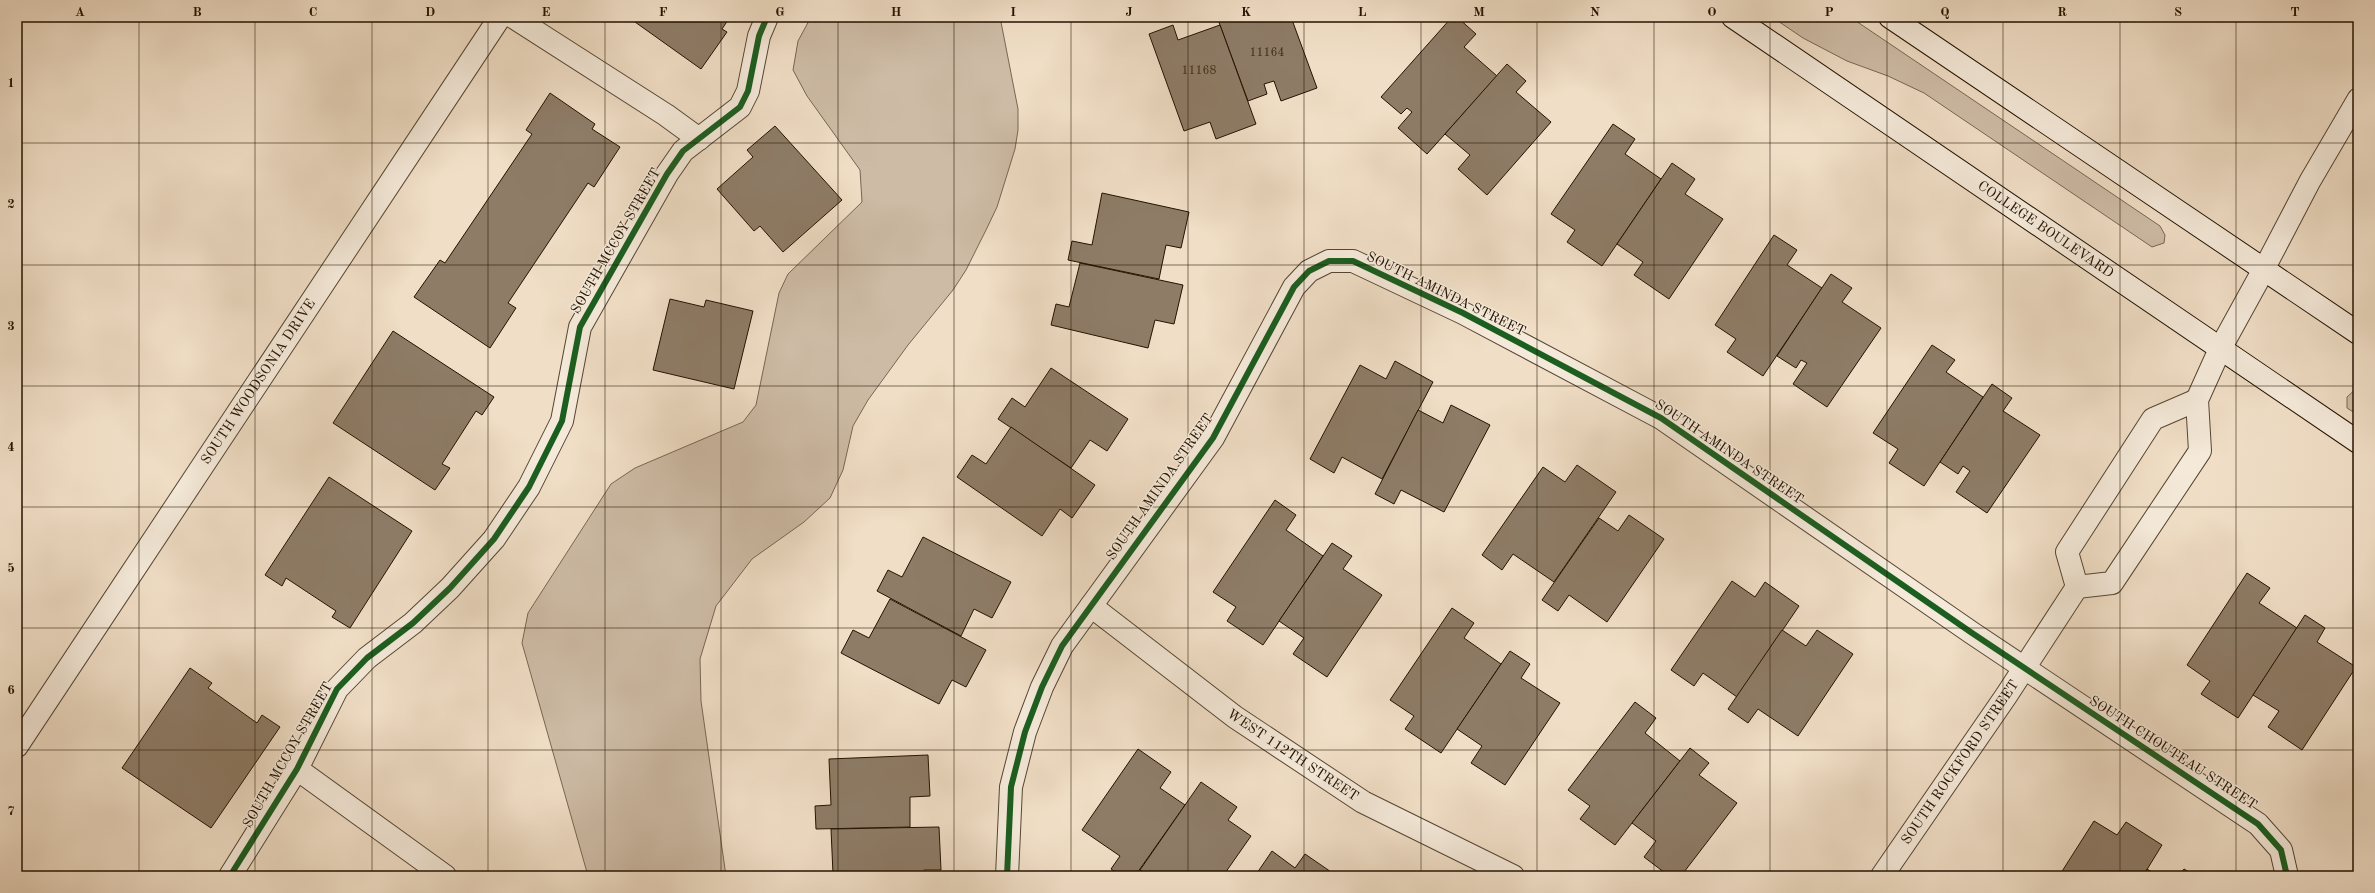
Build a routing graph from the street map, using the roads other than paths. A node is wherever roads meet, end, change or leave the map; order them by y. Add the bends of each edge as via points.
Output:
1 (500, 17) edge
2 (513, 17) edge
3 (766, 17) edge
4 (1733, 17) edge
5 (1890, 17) edge
6 (2358, 99) edge
7 (699, 139) junction
8 (2264, 269) junction
9 (2358, 333) edge
10 (2220, 349) junction
11 (2197, 400) junction
12 (2358, 442) edge
13 (2077, 587) junction
14 (1091, 606) junction
15 (2024, 669) junction
16 (17, 746) edge
17 (297, 769) junction
18 (230, 876) edge
19 (445, 876) edge
20 (1007, 876) edge
21 (1513, 876) edge
22 (1882, 876) edge
23 (2287, 876) edge

1 - 16 street, SOUTH WOODSONIA DRIVE
2 - 7 street
3 - 7 street, SOUTH MCCOY STREET via 759,36 748,91 740,107
4 - 10 street, COLLEGE BOULEVARD
5 - 8 street
6 - 8 lane via 2307,187
7 - 17 street, SOUTH MCCOY STREET via 683,151 667,174 580,327 562,421 529,487 494,539 450,588 413,623 367,658 337,689
8 - 9 street
8 - 10 street
10 - 11 street
10 - 12 street, COLLEGE BOULEVARD
11 - 13 street via 2154,419 2067,552
11 - 13 street via 2200,451 2112,583
13 - 15 street, SOUTH ROCKFORD STREET
14 - 15 street, SOUTH AMINDA STREET via 1213,438 1294,287 1309,271 1329,261 1353,261 1463,313 1662,418
14 - 20 street, SOUTH AMINDA STREET via 1062,646 1042,687 1025,732 1011,787
14 - 21 street, WEST 112TH STREET via 1236,717 1363,802
15 - 22 street, SOUTH ROCKFORD STREET
15 - 23 street, SOUTH CHOUTEAU STREET via 2258,824 2280,850
17 - 18 street, SOUTH MCCOY STREET
17 - 19 street

